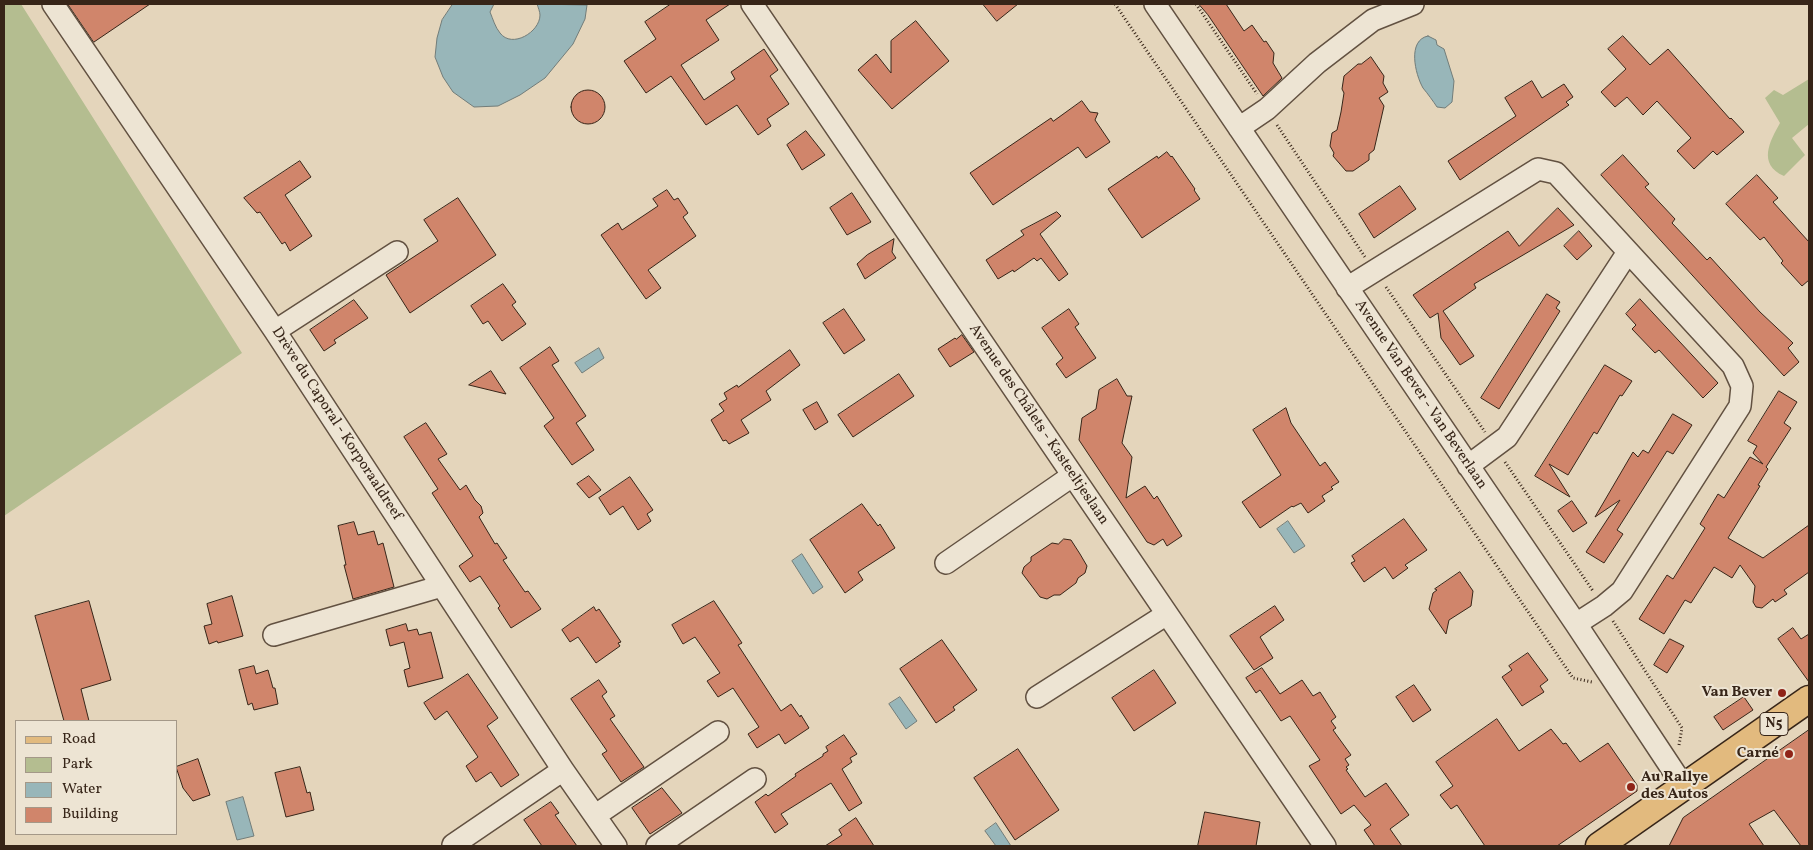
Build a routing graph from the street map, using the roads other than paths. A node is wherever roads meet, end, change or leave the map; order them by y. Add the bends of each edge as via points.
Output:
1 (53, 4) edge
2 (752, 4) edge
3 (1155, 4) edge
4 (1414, 4) edge
5 (1239, 128) junction
6 (397, 252) dead end
7 (1628, 252) junction
8 (1347, 288) junction
9 (275, 330) junction
10 (1468, 466) junction
11 (1072, 476) junction
12 (946, 563) dead end
13 (442, 586) junction
14 (1167, 614) junction
15 (1576, 624) junction
16 (274, 635) dead end
17 (1036, 697) dead end
18 (1809, 699) edge
19 (718, 732) dead end
20 (563, 770) junction
21 (755, 779) dead end
22 (1684, 787) junction
23 (596, 815) junction
24 (453, 845) dead end
25 (616, 846) edge
26 (658, 846) edge
27 (1325, 846) edge
28 (1599, 846) edge

1 - 9 street, Drève du Caporal - Korporaaldreef
2 - 11 street, Avenue des Châlets - Kasteeltjeslaan
3 - 5 street, Avenue Van Bever - Van Beverlaan
4 - 5 street via 1373,20 1317,63 1267,109
5 - 8 street, Avenue Van Bever - Van Beverlaan
6 - 9 street
7 - 8 street via 1556,174 1538,170
7 - 10 street via 1508,437
7 - 15 street via 1733,366 1742,386 1740,406 1622,592
8 - 10 street, Avenue Van Bever - Van Beverlaan
9 - 13 street, Drève du Caporal - Korporaaldreef
10 - 15 street, Avenue Van Bever - Van Beverlaan
11 - 12 street
11 - 14 street, Avenue des Châlets - Kasteeltjeslaan
13 - 16 street
13 - 20 street, Drève du Caporal - Korporaaldreef
14 - 17 street
14 - 27 street, Avenue des Châlets - Kasteeltjeslaan
15 - 22 street, Avenue Van Bever - Van Beverlaan
18 - 22 main road, N5
19 - 23 street
20 - 23 street, Drève du Caporal - Korporaaldreef
20 - 24 street
21 - 26 street
22 - 28 main road, N5
23 - 25 street, Drève du Caporal - Korporaaldreef

